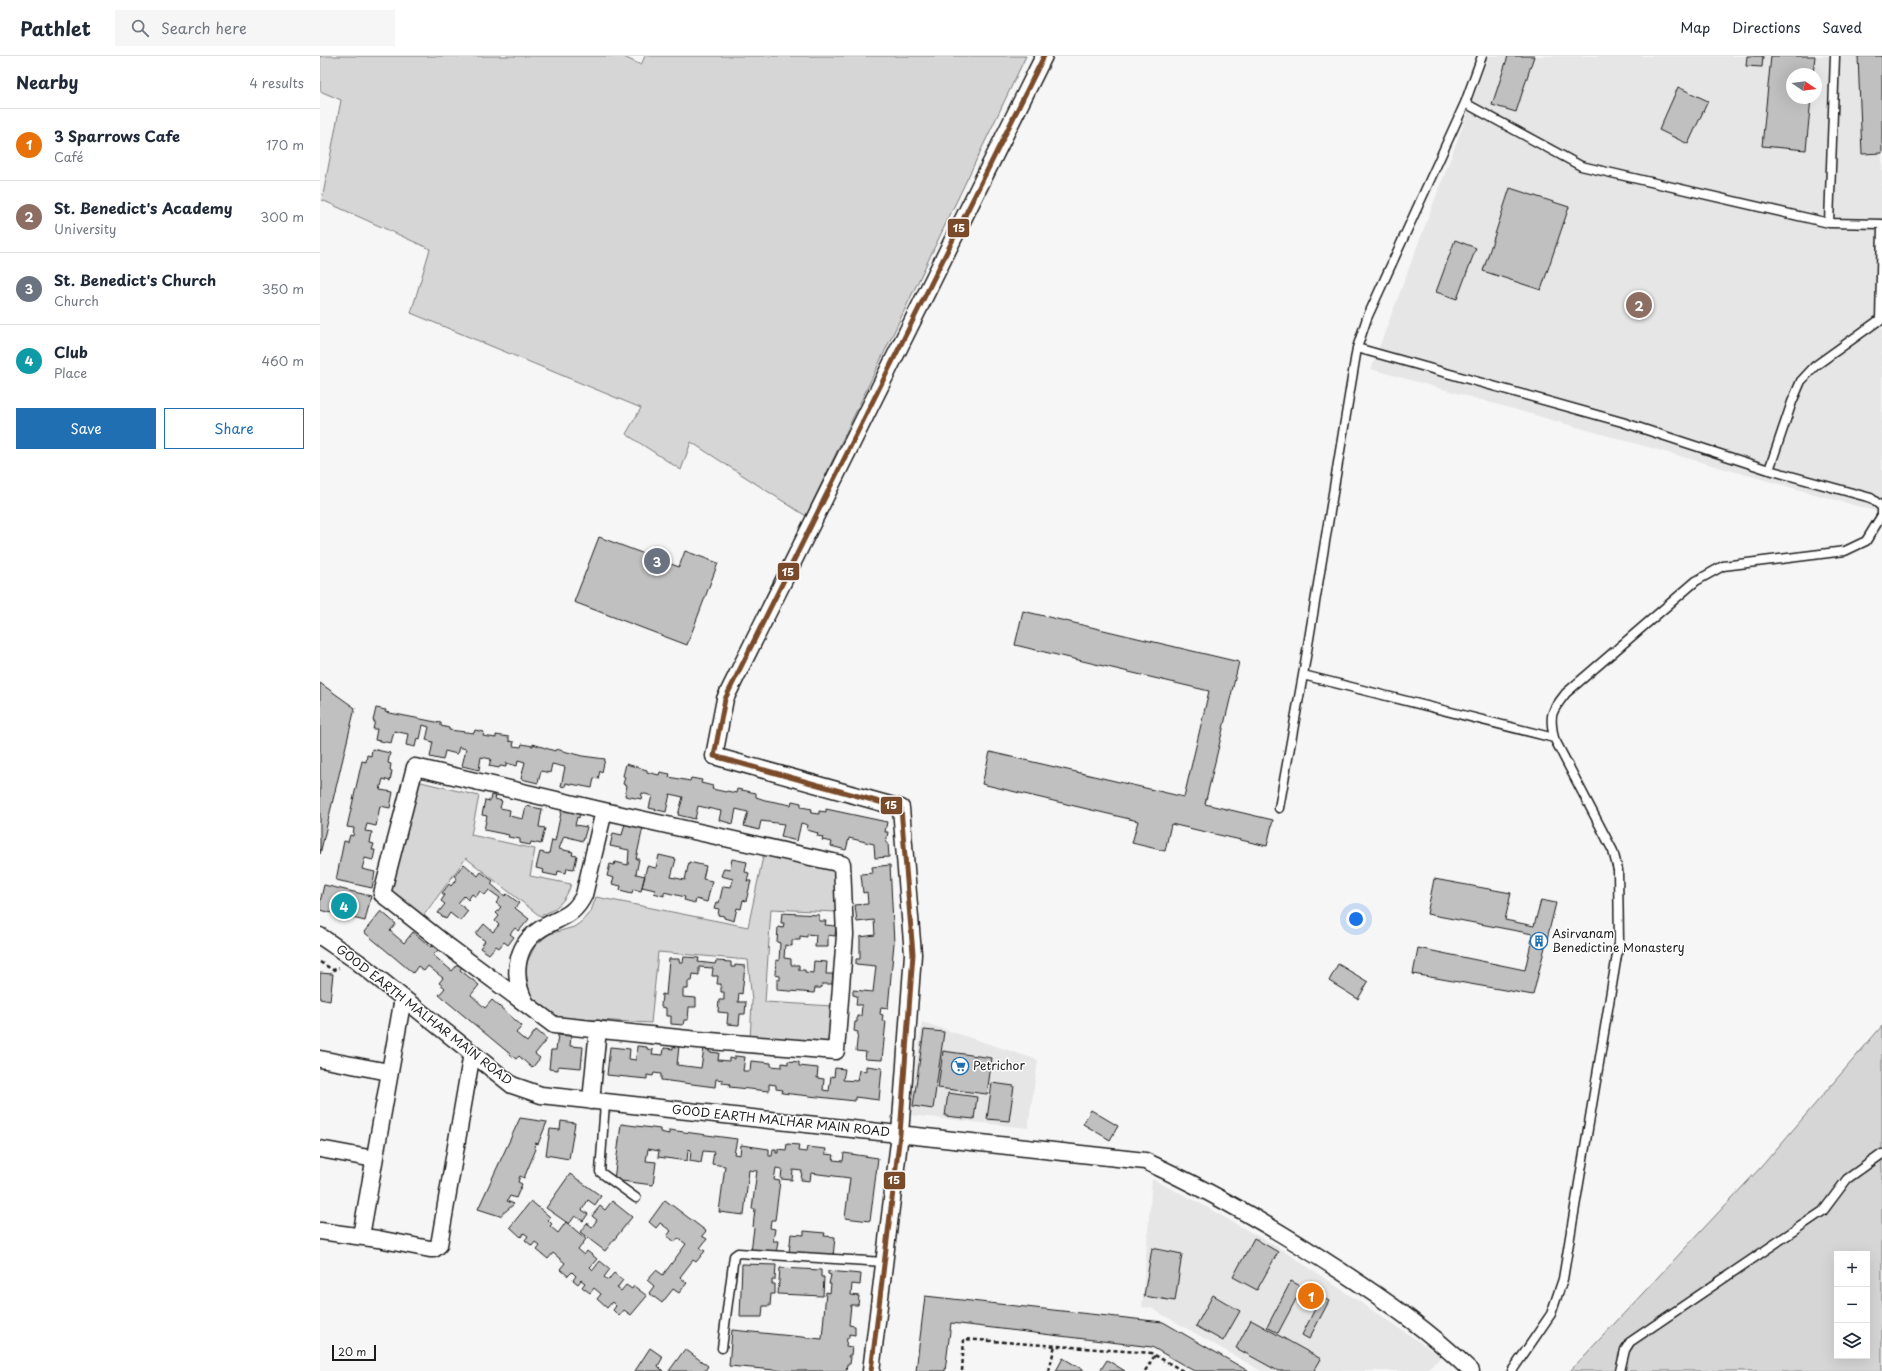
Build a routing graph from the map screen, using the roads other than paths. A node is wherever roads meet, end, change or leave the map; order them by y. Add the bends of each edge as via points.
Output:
1 (1044, 56) edge
2 (1482, 56) edge
3 (1835, 56) edge
4 (1465, 103) junction
5 (1829, 223) junction
6 (1882, 226) edge
7 (1881, 320) edge
8 (1357, 348) junction
9 (1769, 470) junction
10 (1303, 675) junction
11 (1554, 738) junction
12 (1279, 808) dead end
13 (604, 812) junction
14 (320, 936) edge
15 (403, 998) junction
16 (527, 1005) junction
17 (598, 1029) junction
18 (472, 1053) junction
19 (320, 1058) edge
20 (390, 1072) junction
21 (598, 1102) junction
22 (900, 1134) junction
23 (320, 1149) edge
24 (1882, 1154) edge
25 (374, 1159) junction
26 (636, 1198) dead end
27 (320, 1232) edge
28 (361, 1236) junction
29 (884, 1262) junction
30 (722, 1348) dead end
31 (871, 1371) edge
32 (1472, 1371) edge
33 (1512, 1371) edge
34 (1620, 1371) edge

1 - 22 street via 726,699 714,756 901,808 913,954
2 - 4 lane
3 - 5 lane
4 - 5 lane via 1581,166
4 - 8 lane via 1367,318
5 - 6 lane
6 - 7 lane
7 - 9 lane via 1814,366 1801,381
8 - 9 lane via 1622,422
8 - 10 lane
9 - 11 lane via 1871,498 1882,507 1882,515 1866,541 1845,551 1723,566 1696,581 1566,693 1552,710
10 - 11 lane
10 - 12 lane
11 - 33 lane via 1616,859 1619,942 1563,1280 1551,1314
13 - 16 street via 584,896 580,903 570,914 537,931 523,948 519,958 518,987
13 - 16 street via 414,767 382,894
13 - 17 street via 842,864 845,935 836,1051
14 - 15 street, GOOD EARTH MALHAR MAIN ROAD
15 - 18 street, GOOD EARTH MALHAR MAIN ROAD
15 - 20 street
16 - 17 street via 554,1025
17 - 21 street
18 - 21 street, GOOD EARTH MALHAR MAIN ROAD via 512,1085 541,1095
18 - 28 street via 439,1245 430,1249
19 - 20 street
20 - 25 street
21 - 22 street, GOOD EARTH MALHAR MAIN ROAD
21 - 26 lane via 600,1172
22 - 29 street
22 - 32 street, GOOD EARTH MALHAR MAIN ROAD via 1145,1161 1197,1185 1290,1238 1383,1298 1451,1351
23 - 25 street
24 - 34 lane via 1847,1178 1823,1211 1630,1342 1625,1350
25 - 28 street
27 - 28 street
29 - 30 lane via 738,1253 734,1256
29 - 31 street

